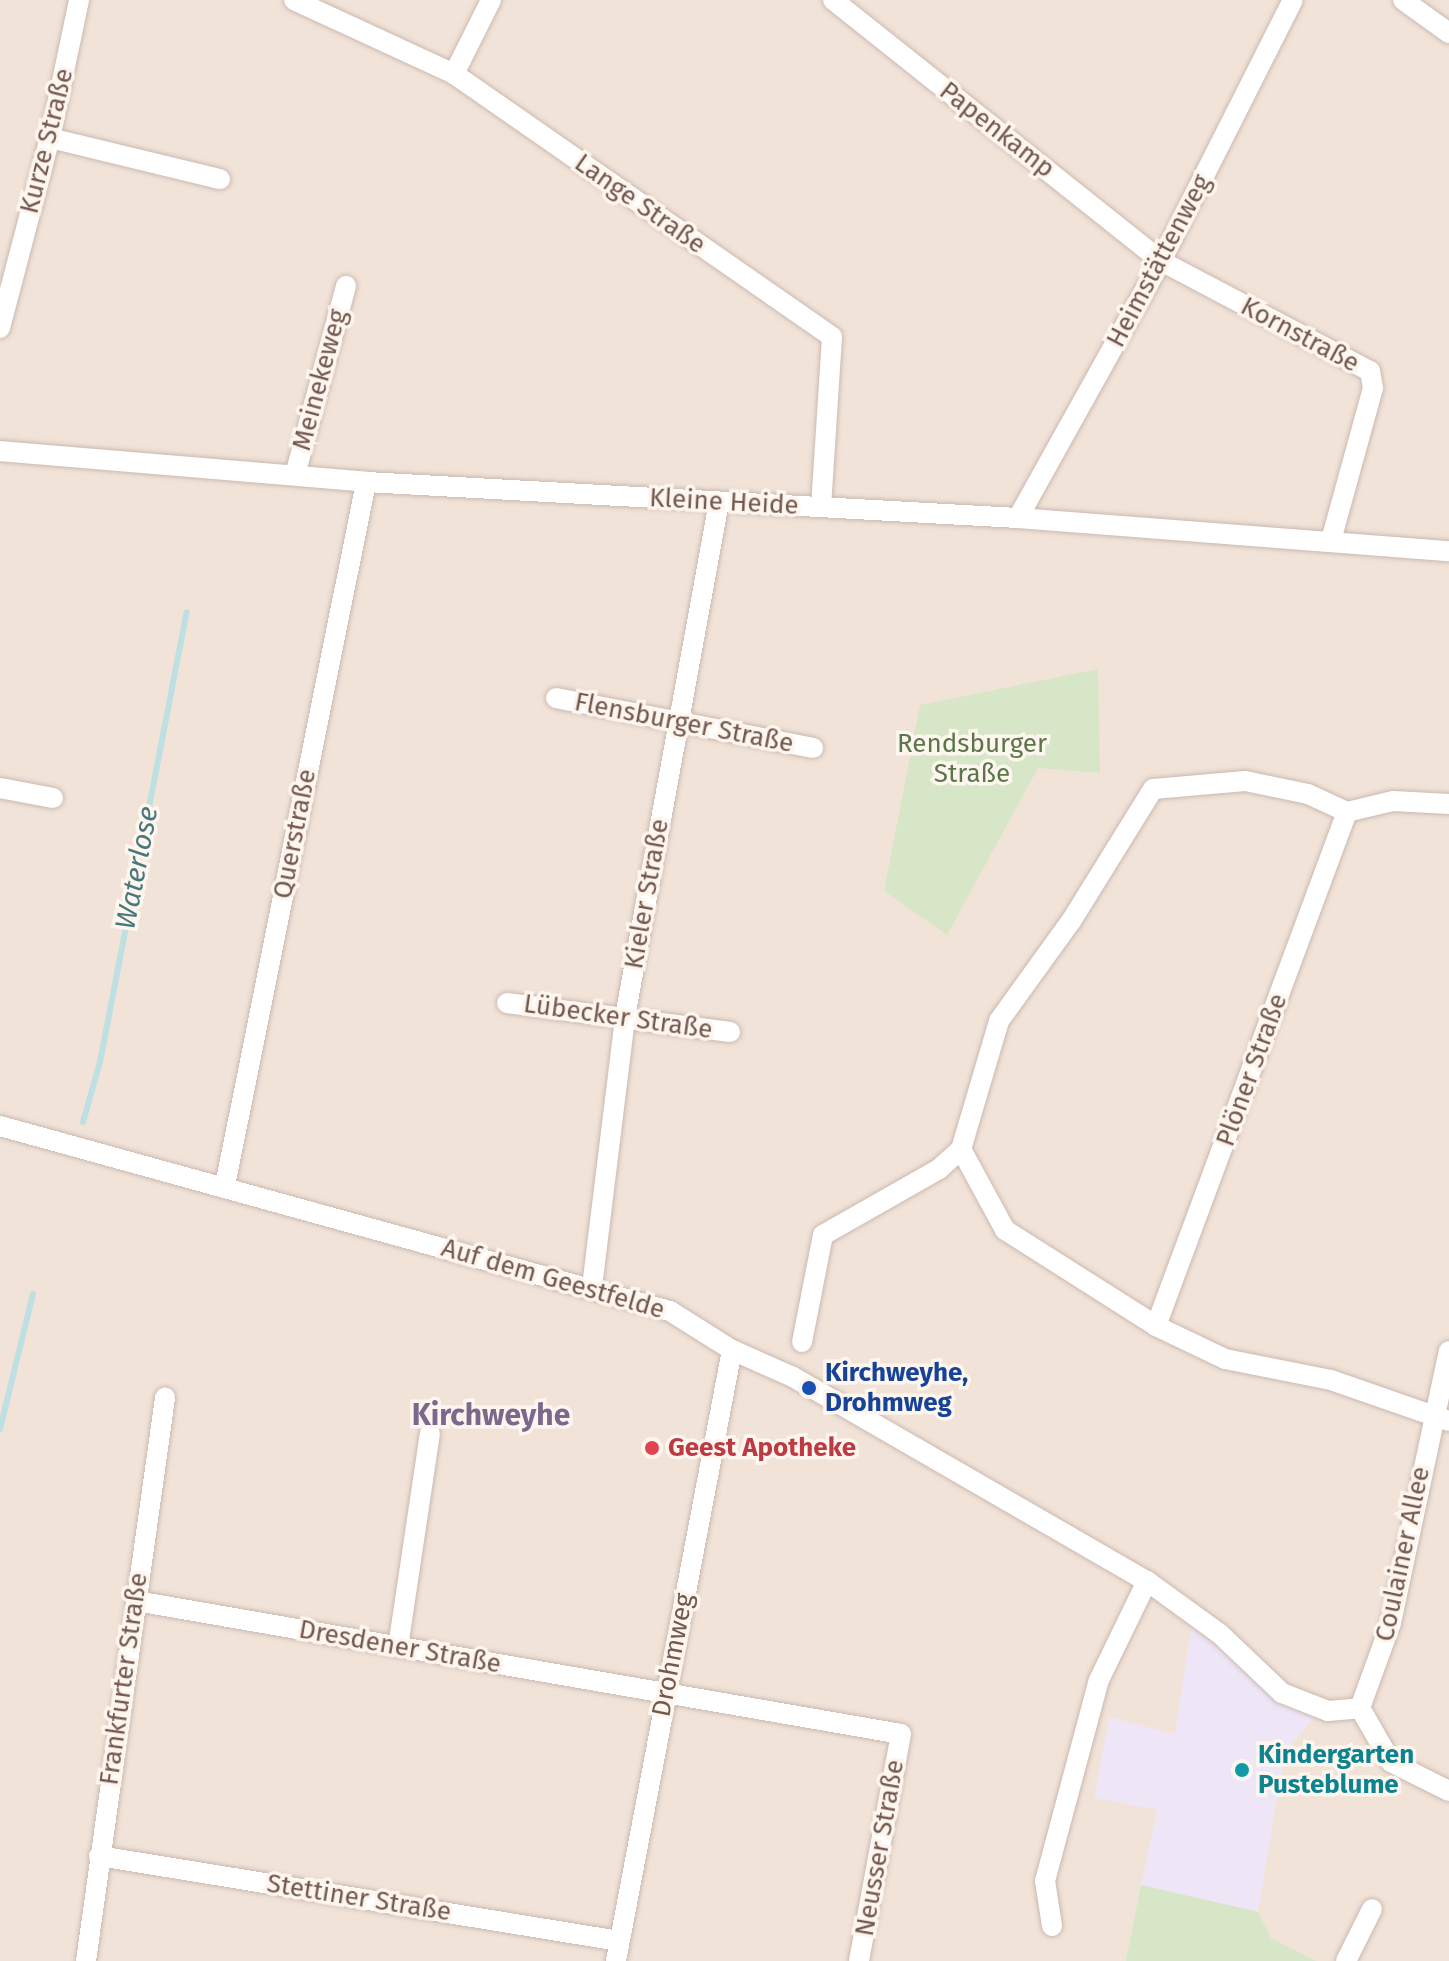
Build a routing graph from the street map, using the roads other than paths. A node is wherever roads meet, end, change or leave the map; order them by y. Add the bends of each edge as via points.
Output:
1 (79, 0) edge
2 (294, 0) edge
3 (491, 0) edge
4 (833, 0) edge
5 (1293, 0) edge
6 (1403, 0) edge
7 (1449, 33) edge
8 (454, 74) junction
9 (50, 138) junction
10 (220, 179) dead end
11 (1161, 261) junction
12 (346, 286) dead end
13 (0, 328) edge
14 (0, 451) edge
15 (295, 475) junction
16 (366, 482) junction
17 (719, 502) junction
18 (821, 507) junction
19 (1018, 518) junction
20 (1331, 541) junction
21 (1449, 551) edge
22 (556, 698) dead end
23 (678, 722) junction
24 (813, 748) dead end
25 (0, 788) edge
26 (53, 798) dead end
27 (1449, 804) edge
28 (1347, 812) junction
29 (507, 1003) dead end
30 (625, 1017) junction
31 (730, 1032) dead end
32 (0, 1126) edge
33 (961, 1149) junction
34 (225, 1186) junction
35 (592, 1287) junction
36 (1156, 1326) junction
37 (802, 1342) dead end
38 (732, 1350) junction
39 (1449, 1351) edge
40 (165, 1398) dead end
41 (1441, 1420) edge
42 (430, 1433) dead end
43 (1147, 1581) junction
44 (136, 1601) junction
45 (398, 1647) junction
46 (666, 1691) junction
47 (1360, 1708) junction
48 (901, 1734) joint
49 (1449, 1791) edge
50 (99, 1856) junction
51 (1372, 1909) dead end
52 (1052, 1926) dead end
53 (617, 1951) edge
54 (86, 1961) edge
55 (859, 1961) edge
56 (1346, 1961) edge

1 - 9 street, Kurze Straße
2 - 8 street, Lange Straße
3 - 8 street
4 - 11 street, Papenkamp
5 - 11 street, Heimstättenweg
6 - 7 street
8 - 18 street, Lange Straße via 832,337
9 - 10 street
9 - 13 street, Kurze Straße
11 - 19 street, Heimstättenweg
11 - 20 street, Kornstraße via 1370,371 1373,388
12 - 15 street, Meinekeweg
14 - 15 street, Kleine Heide
15 - 16 street, Kleine Heide
16 - 17 street, Kleine Heide
16 - 34 street, Querstraße
17 - 18 street, Kleine Heide
17 - 23 street, Kieler Straße
18 - 19 street, Kleine Heide
19 - 20 street, Kleine Heide
20 - 21 street, Kleine Heide
22 - 23 street, Flensburger Straße
23 - 24 street, Flensburger Straße
23 - 30 street, Kieler Straße
25 - 26 street
27 - 28 street via 1393,801
28 - 33 street via 1308,794 1245,781 1153,789 1071,921 999,1021
28 - 36 street, Plöner Straße
29 - 30 street, Lübecker Straße
30 - 31 street, Lübecker Straße
30 - 35 street, Kieler Straße
32 - 34 street, Auf dem Geestfelde
33 - 36 street via 1005,1230
33 - 37 street via 939,1169 823,1235
34 - 35 street, Auf dem Geestfelde
35 - 38 street, Auf dem Geestfelde via 670,1311
36 - 41 street via 1225,1359 1331,1380
38 - 43 street, Auf dem Geestfelde via 793,1377
38 - 46 street, Drohmweg
39 - 41 street, Coulainer Allee
40 - 44 street, Frankfurter Straße
41 - 47 street, Coulainer Allee via 1391,1623
42 - 45 street
43 - 47 street, Auf dem Geestfelde via 1220,1634 1282,1693 1328,1711
43 - 52 street via 1099,1680 1045,1881
44 - 45 street, Dresdener Straße
44 - 50 street, Frankfurter Straße
45 - 46 street, Dresdener Straße
46 - 48 street, Dresdener Straße
46 - 53 street, Drohmweg
47 - 49 street via 1391,1762
48 - 55 street, Neusser Straße
50 - 53 street, Stettiner Straße
50 - 54 street, Frankfurter Straße
51 - 56 street

